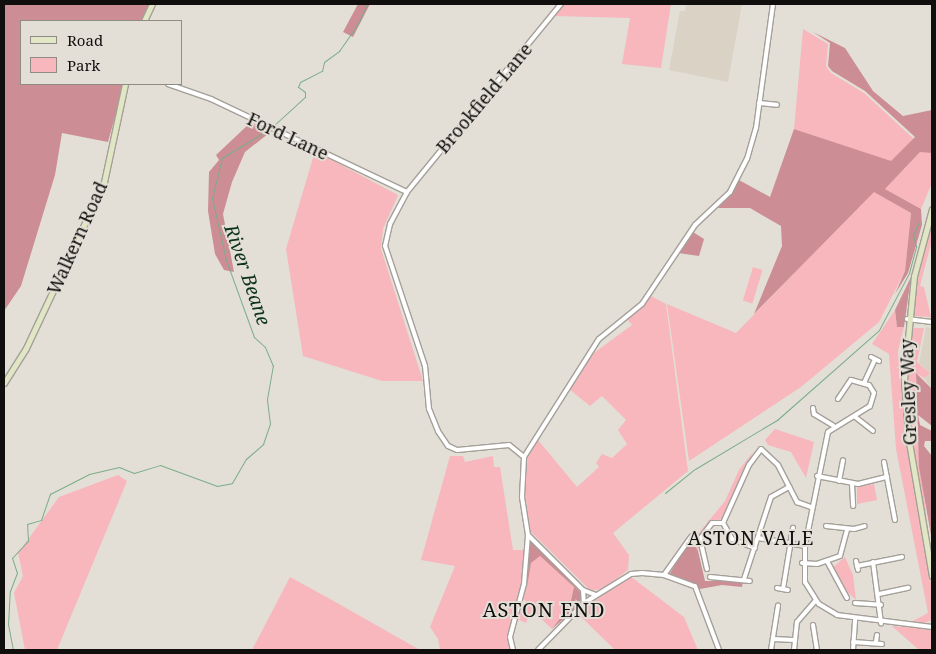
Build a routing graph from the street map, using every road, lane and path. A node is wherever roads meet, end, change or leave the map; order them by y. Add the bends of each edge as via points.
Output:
1 (152, 4) edge
2 (561, 4) edge
3 (773, 4) edge
4 (144, 20) edge
5 (126, 85) edge
6 (171, 85) edge
7 (759, 103) junction
8 (777, 105) dead end
9 (407, 192) junction
10 (932, 209) edge
11 (907, 319) junction
12 (932, 322) edge
13 (875, 359) dead end
14 (864, 382) junction
15 (4, 384) edge
16 (839, 396) dead end
17 (813, 408) dead end
18 (854, 416) junction
19 (873, 424) dead end
20 (834, 426) junction
21 (524, 457) junction
22 (843, 460) dead end
23 (883, 465) dead end
24 (817, 476) junction
25 (887, 477) junction
26 (839, 481) junction
27 (852, 484) junction
28 (789, 487) junction
29 (853, 506) dead end
30 (811, 507) junction
31 (893, 518) dead end
32 (723, 522) junction
33 (829, 525) dead end
34 (865, 526) dead end
35 (793, 528) dead end
36 (848, 529) junction
37 (528, 535) junction
38 (691, 537) dead end
39 (758, 538) junction
40 (792, 544) junction
41 (805, 546) junction
42 (755, 548) junction
43 (899, 557) dead end
44 (827, 561) junction
45 (873, 562) junction
46 (802, 564) junction
47 (857, 566) dead end
48 (708, 569) dead end
49 (664, 575) junction
50 (932, 576) edge
51 (710, 577) dead end
52 (744, 579) junction
53 (750, 581) dead end
54 (777, 588) dead end
55 (583, 590) junction
56 (783, 590) junction
57 (788, 590) dead end
58 (905, 590) dead end
59 (879, 594) junction
60 (597, 595) junction
61 (844, 597) dead end
62 (815, 600) junction
63 (584, 603) junction
64 (855, 603) dead end
65 (881, 605) junction
66 (778, 606) dead end
67 (855, 619) junction
68 (769, 620) dead end
69 (775, 620) junction
70 (932, 622) edge
71 (881, 623) junction
72 (927, 626) junction
73 (932, 627) edge
74 (816, 628) dead end
75 (877, 635) dead end
76 (774, 639) junction
77 (793, 640) junction
78 (853, 642) junction
79 (876, 642) junction
80 (882, 644) dead end
81 (513, 650) edge
82 (538, 650) edge
83 (719, 650) edge
84 (771, 650) edge
85 (794, 650) edge
86 (818, 650) edge
87 (853, 650) edge

1 - 4 street
2 - 9 street, Brookfield Lane
3 - 7 street
5 - 15 street, Walkern Road via 104,182 37,325
6 - 9 street, Ford Lane via 211,99
7 - 8 street
7 - 21 street via 750,150 730,192 695,225 642,304 599,340
9 - 21 street, Brookfield Lane via 390,224 386,252 425,366 431,417 454,449 509,445
10 - 11 street, Gresley Way via 914,276
11 - 12 street
11 - 50 street, Gresley Way via 908,436
13 - 14 street
14 - 16 street via 849,380
14 - 18 street via 872,389 874,400
17 - 20 street via 812,415
18 - 19 street via 872,430
18 - 20 street
20 - 24 street via 824,443
21 - 37 street via 522,497
22 - 26 street
23 - 25 street
24 - 26 street
24 - 30 street
25 - 27 street
25 - 31 street
26 - 27 street
27 - 29 street
28 - 30 street via 797,502
28 - 32 street via 778,464 761,449 749,466
28 - 39 street via 771,497
30 - 41 street
32 - 42 street via 732,539
32 - 48 street via 712,523 700,539
33 - 36 street
34 - 36 street via 860,530
35 - 40 street
36 - 44 street via 843,553
37 - 55 street
37 - 81 street via 524,584 510,637
38 - 49 street
39 - 40 street
39 - 42 street
40 - 41 street
40 - 56 street
41 - 46 street
42 - 52 street
43 - 45 street
44 - 46 street
44 - 61 street
45 - 47 street
45 - 59 street
46 - 62 street via 804,582
49 - 60 street via 631,574
49 - 83 street via 698,590
51 - 52 street
52 - 53 street
54 - 56 street
55 - 60 street
55 - 63 street
56 - 57 street
58 - 59 street
59 - 65 street
60 - 63 street
62 - 67 street via 828,611
62 - 77 street via 797,622
63 - 82 street
64 - 65 street
65 - 71 street
66 - 69 street
67 - 71 street
67 - 78 street
68 - 69 street
69 - 76 street
70 - 72 street
71 - 72 street
72 - 73 street
74 - 86 street
75 - 79 street
76 - 77 street
76 - 84 street
77 - 85 street
78 - 79 street
78 - 87 street
79 - 80 street

